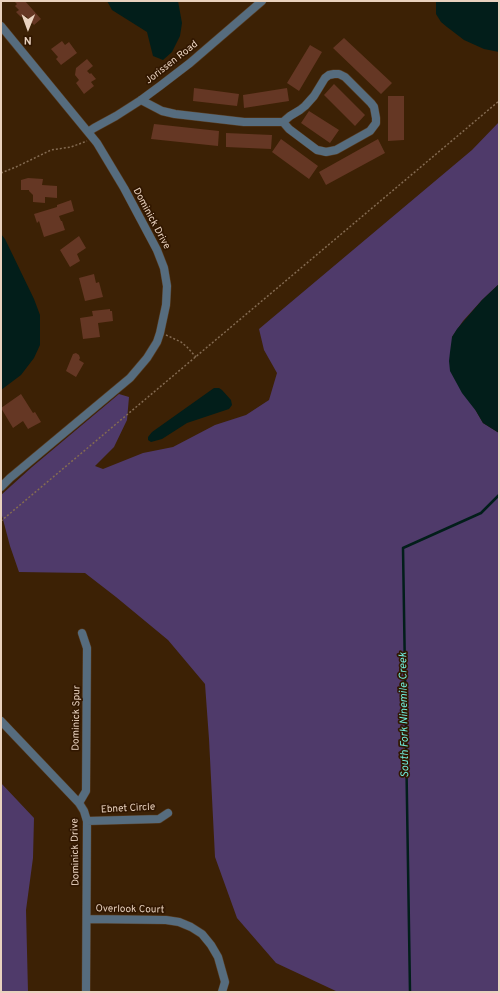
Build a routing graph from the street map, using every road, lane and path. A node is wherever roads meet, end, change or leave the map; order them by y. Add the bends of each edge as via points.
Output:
1 (261, 2) edge
2 (1, 26) edge
3 (141, 100) junction
4 (499, 101) edge
5 (283, 122) junction
6 (88, 132) junction
7 (88, 141) dead end
8 (1, 172) edge
9 (166, 335) dead end
10 (196, 357) junction
11 (1, 487) edge
12 (1, 521) edge
13 (82, 633) dead end
14 (1, 721) edge
15 (79, 803) junction
16 (168, 813) dead end
17 (87, 821) junction
18 (87, 919) junction
19 (86, 992) edge
20 (222, 992) edge

1 - 3 street, Jorissen Road via 190,63
2 - 6 street, Dominick Drive
3 - 5 street via 162,111 175,114 244,122
3 - 6 street, Jorissen Road
4 - 10 path
5 - 5 street via 317,150 326,152 336,150 370,131 376,123 376,118 371,103 345,77 334,74 325,78 305,106
6 - 11 street, Dominick Drive via 97,143 158,250 167,286 166,305 158,342 130,378
7 - 8 path via 51,150
9 - 10 path via 181,342
10 - 12 path
13 - 15 street, Dominick Spur via 88,648 86,791
14 - 15 street, Dominick Drive
15 - 17 street, Dominick Drive
16 - 17 street, Ebnet Circle via 158,818
17 - 18 street, Dominick Drive
18 - 19 street, Dominick Drive
18 - 20 street, Overlook Court via 166,920 191,926 211,944 218,957 225,982

